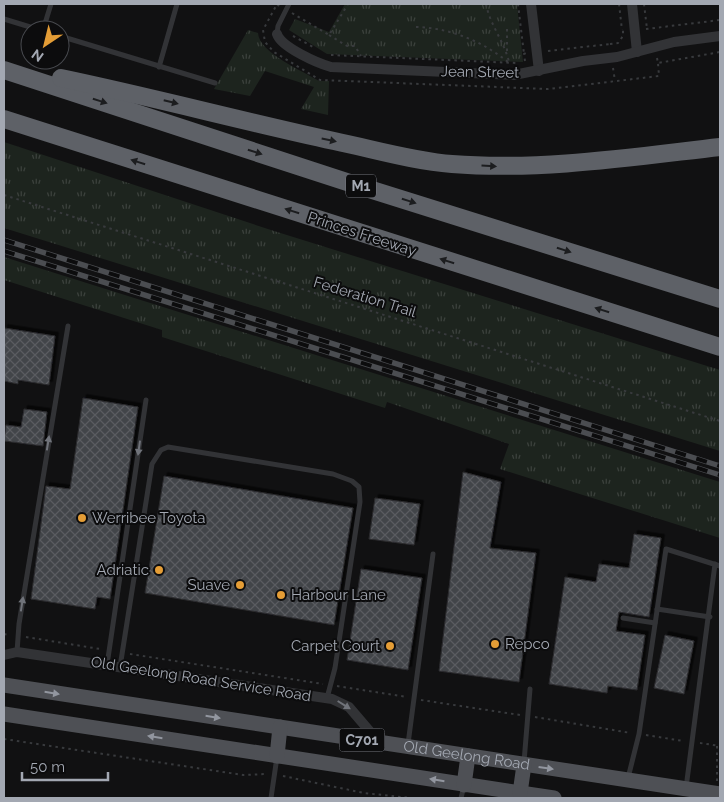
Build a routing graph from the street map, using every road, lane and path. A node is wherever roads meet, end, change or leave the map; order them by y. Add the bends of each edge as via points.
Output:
1 (51, 4) edge
2 (177, 4) edge
3 (289, 4) edge
4 (348, 4) edge
5 (486, 4) edge
6 (518, 4) edge
7 (531, 4) edge
8 (619, 4) edge
9 (632, 4) edge
10 (644, 4) edge
11 (286, 10) junction
12 (4, 19) edge
13 (45, 20) edge
14 (20, 24) edge
15 (416, 26) dead end
16 (507, 27) dead end
17 (647, 28) dead end
18 (277, 30) junction
19 (622, 30) dead end
20 (330, 36) junction
21 (720, 36) edge
22 (70, 39) edge
23 (610, 44) dead end
24 (319, 50) dead end
25 (638, 52) junction
26 (507, 53) junction
27 (537, 53) junction
28 (524, 54) junction
29 (327, 55) dead end
30 (361, 56) junction
31 (509, 62) junction
32 (159, 66) junction
33 (4, 68) edge
34 (539, 71) junction
35 (508, 75) junction
36 (215, 83) dead end
37 (4, 119) edge
38 (720, 147) edge
39 (4, 195) edge
40 (720, 299) edge
41 (648, 325) junction
42 (68, 326) dead end
43 (720, 347) edge
44 (720, 352) edge
45 (146, 400) dead end
46 (720, 421) edge
47 (433, 554) dead end
48 (718, 565) edge
49 (657, 609) junction
50 (710, 617) junction
51 (623, 618) dead end
52 (655, 623) junction
53 (4, 634) edge
54 (18, 636) junction
55 (109, 650) junction
56 (17, 652) junction
57 (123, 653) junction
58 (4, 655) edge
59 (107, 665) junction
60 (120, 666) junction
61 (330, 685) junction
62 (4, 686) edge
63 (530, 689) dead end
64 (326, 698) junction
65 (414, 698) junction
66 (4, 714) edge
67 (527, 716) junction
68 (280, 728) junction
69 (639, 734) junction
70 (4, 739) edge
71 (693, 742) junction
72 (380, 743) junction
73 (716, 746) junction
74 (720, 746) edge
75 (408, 747) junction
76 (277, 756) junction
77 (468, 756) junction
78 (524, 765) junction
79 (275, 775) junction
80 (627, 780) junction
81 (686, 788) junction
82 (719, 789) edge
83 (463, 791) edge
84 (520, 793) junction
85 (271, 798) edge
86 (411, 798) edge
87 (554, 798) edge

1 - 13 lane
2 - 32 lane
3 - 11 lane
4 - 20 path
5 - 26 path via 490,20
6 - 28 path
7 - 27 street
8 - 19 path
9 - 25 street
10 - 17 path
11 - 18 lane
11 - 20 path
12 - 14 lane
15 - 31 path via 460,34
16 - 26 path
18 - 24 path
18 - 35 street, Jean Street via 282,42 313,61 331,67
20 - 30 path via 347,46 354,46
21 - 25 street, Jean Street via 674,42
22 - 32 lane
23 - 27 path
25 - 34 street, Jean Street
26 - 31 path
27 - 28 path
27 - 34 street
28 - 31 path via 524,63
29 - 30 path
30 - 31 path
31 - 35 path
32 - 36 lane
33 -> 38 highway via 156,98 381,151 451,164 504,166 577,162
33 -> 40 highway, M1 via 353,184
34 - 35 street, Jean Street
41 -> 37 highway, Princes Freeway
39 - 46 path, Federation Trail
41 - 43 highway, Princes Freeway
41 - 44 highway
54 -> 42 lane
45 -> 55 lane
47 - 65 lane
48 - 49 lane via 666,548
48 - 50 lane
49 - 50 lane
49 - 52 lane
50 - 71 lane
51 - 52 lane
52 - 69 lane
53 - 54 path
54 - 55 path
54 - 56 lane
55 - 59 lane
56 - 58 street, Old Geelong Road Service Road
56 - 59 street, Old Geelong Road Service Road
57 - 60 lane
57 - 61 path
57 - 61 lane via 152,464 161,450 168,447 333,474 359,487 360,502
59 - 60 street, Old Geelong Road Service Road
60 - 64 street, Old Geelong Road Service Road
61 - 64 lane
61 - 65 path
62 -> 68 main road, Old Geelong Road / C701
63 - 67 lane
64 -> 72 street, Old Geelong Road Service Road via 349,707
65 - 67 path
65 - 75 lane
76 -> 66 main road, Old Geelong Road / C701
67 - 69 path
67 - 78 lane
68 - 72 main road, Old Geelong Road / C701
68 - 76 main road
69 - 71 path
69 - 80 lane
70 - 79 path via 243,775
71 - 73 path
71 - 81 lane
72 - 75 main road, Old Geelong Road / C701
73 - 74 path
73 - 82 path
75 - 77 main road, Old Geelong Road / C701
76 - 79 lane
83 -> 76 main road, Old Geelong Road / C701
77 - 78 main road, Old Geelong Road / C701
77 - 83 main road
78 -> 80 main road, Old Geelong Road / C701
78 - 84 main road
79 - 85 lane
79 - 86 path via 364,793
80 - 81 main road, Old Geelong Road / C701
81 - 82 main road, Old Geelong Road / C701
83 - 84 main road, Old Geelong Road / C701
84 - 87 main road, Old Geelong Road / C701

